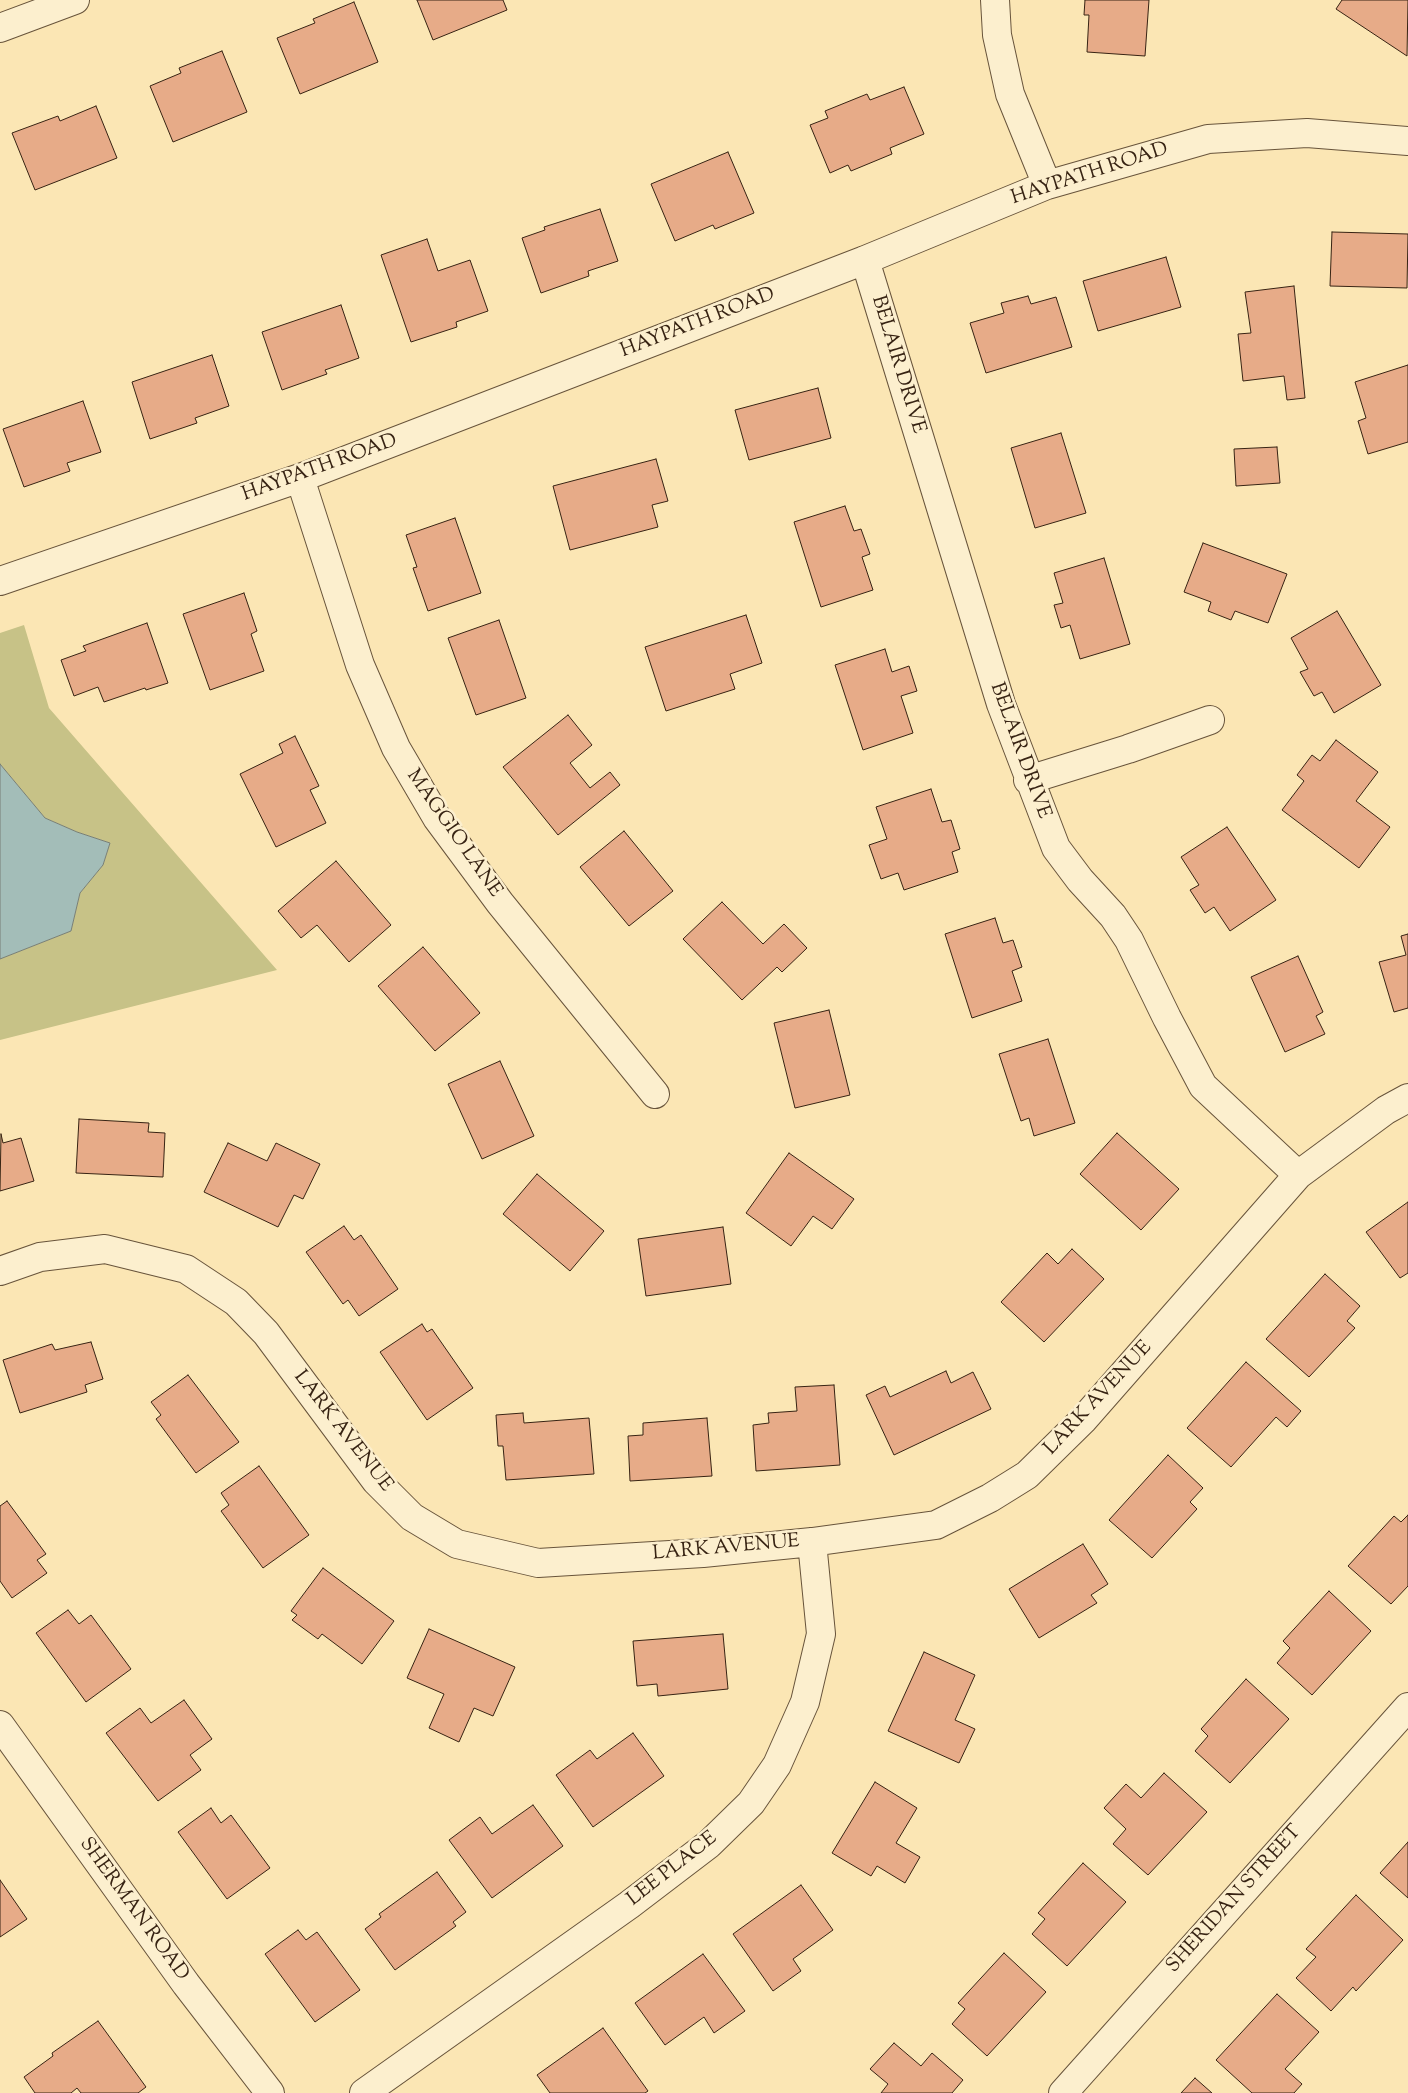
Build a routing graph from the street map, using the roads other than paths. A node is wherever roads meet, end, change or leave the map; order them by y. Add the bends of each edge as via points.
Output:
1 (76, 0) edge
2 (995, 0) edge
3 (0, 28) edge
4 (1408, 141) edge
5 (1047, 185) junction
6 (865, 260) junction
7 (300, 478) junction
8 (0, 582) edge
9 (1210, 720) dead end
10 (1028, 780) junction
11 (655, 1094) dead end
12 (1408, 1098) edge
13 (1298, 1175) junction
14 (0, 1271) edge
15 (812, 1542) junction
16 (1408, 1707) edge
17 (0, 1725) edge
18 (270, 2093) edge
19 (364, 2093) edge
20 (1063, 2093) edge

1 - 3 street
2 - 5 street via 997,35 1010,94
4 - 5 street, HAYPATH ROAD via 1308,132 1208,139
5 - 6 street, HAYPATH ROAD
6 - 7 street, HAYPATH ROAD
6 - 10 street, BELAIR DRIVE via 998,695
7 - 8 street, HAYPATH ROAD
7 - 11 street, MAGGIO LANE via 360,665 396,748 437,818 500,903
9 - 10 street
10 - 13 street, BELAIR DRIVE via 1056,848 1129,940 1203,1086
12 - 13 street, LARK AVENUE via 1386,1110
13 - 15 street, LARK AVENUE via 1083,1420 1027,1475 936,1525
14 - 15 street, LARK AVENUE via 40,1258 105,1249 186,1269 236,1302 266,1333 376,1481 412,1517 457,1544 538,1563 703,1553
15 - 19 street, LEE PLACE via 821,1634 805,1702 777,1765 751,1803 709,1844 629,1905
16 - 20 street, SHERIDAN STREET
17 - 18 street, SHERMAN ROAD via 186,1984

